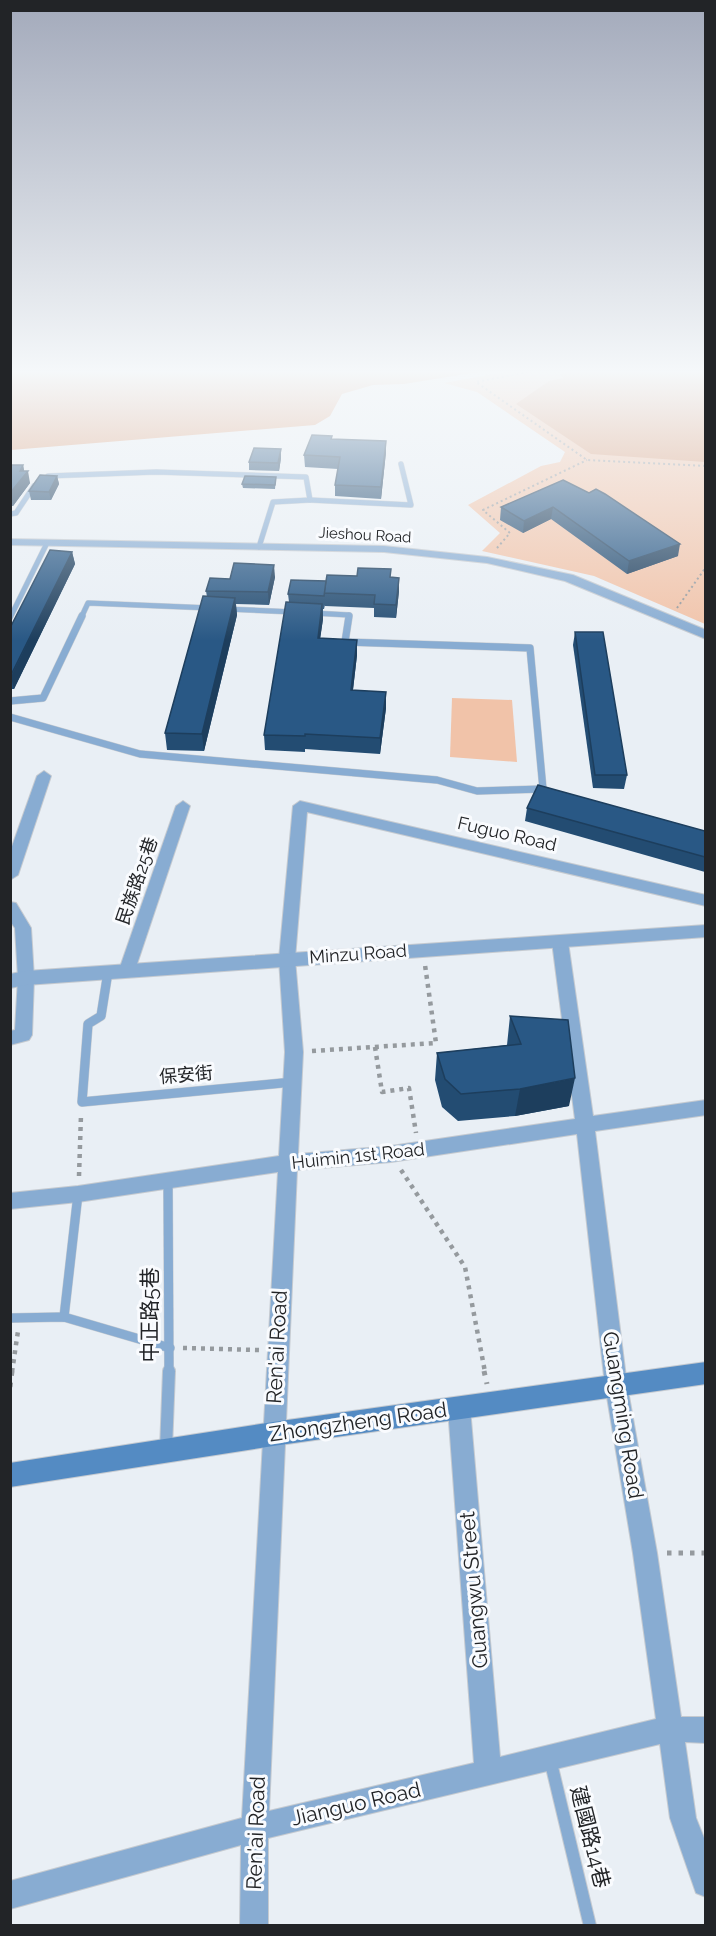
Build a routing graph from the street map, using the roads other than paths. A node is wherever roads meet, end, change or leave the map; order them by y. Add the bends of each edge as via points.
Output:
1 (401, 464) dead end
2 (310, 500) junction
3 (10, 513) edge
4 (10, 542) edge
5 (48, 543) junction
6 (259, 547) junction
7 (10, 618) edge
8 (705, 634) edge
9 (10, 700) edge
10 (10, 717) edge
11 (44, 776) dead end
12 (183, 806) dead end
13 (300, 806) joint
14 (10, 875) edge
15 (705, 901) edge
16 (10, 906) edge
17 (705, 931) edge
18 (560, 942) junction
19 (287, 959) junction
20 (127, 970) junction
21 (108, 972) junction
22 (18, 980) edge
23 (10, 1038) edge
24 (293, 1082) junction
25 (705, 1107) edge
26 (585, 1125) junction
27 (287, 1163) junction
28 (168, 1180) junction
29 (78, 1194) junction
30 (10, 1201) edge
31 (64, 1317) junction
32 (15, 1318) edge
33 (170, 1348) junction
34 (705, 1374) edge
35 (616, 1385) junction
36 (459, 1408) junction
37 (273, 1434) junction
38 (166, 1450) junction
39 (10, 1475) edge
40 (670, 1730) junction
41 (705, 1730) edge
42 (549, 1759) junction
43 (488, 1773) junction
44 (255, 1828) junction
45 (705, 1883) edge
46 (10, 1895) edge
47 (254, 1926) edge
48 (590, 1926) edge

1 - 2 lane via 411,505
2 - 3 lane via 306,477 156,472 41,476 16,513
2 - 6 lane via 273,502
4 - 5 street, Jieshou Road
5 - 6 street, Jieshou Road
5 - 7 lane
6 - 8 street, Jieshou Road via 384,549 487,560 569,578
9 - 10 lane via 43,698 88,603 348,615 345,642 530,648 543,789 477,790 437,780 140,754
11 - 14 street
12 - 20 street, 民族路25巷
13 - 15 street, Fuguo Road
13 - 19 street, Ren'ai Road
16 - 22 street via 23,928
17 - 18 street, Minzu Road
18 - 19 street, Minzu Road
18 - 26 street, Guangming Road
19 - 20 street, Minzu Road
19 - 24 street, Ren'ai Road
20 - 21 street, Minzu Road
21 - 22 street, Minzu Road
21 - 24 lane, 保安街 via 101,1016 88,1024 81,1102
22 - 23 street via 23,1035
24 - 27 street, Ren'ai Road
25 - 26 street, Huimin 1st Road
26 - 27 street, Huimin 1st Road via 391,1154
26 - 35 street, Guangming Road
27 - 28 street, Huimin 1st Road
27 - 37 street, Ren'ai Road
28 - 29 street, Huimin 1st Road
28 - 33 lane, 中正路5巷
29 - 30 street, Huimin 1st Road
29 - 31 lane
31 - 32 lane
31 - 33 lane
33 - 38 lane, 中正路5巷
34 - 35 main road, Zhongzheng Road
35 - 36 main road, Zhongzheng Road
35 - 40 street, Guangming Road
36 - 37 main road, Zhongzheng Road
36 - 43 street, Guangwu Street
37 - 38 main road, Zhongzheng Road
37 - 44 street, Ren'ai Road
38 - 39 main road, Zhongzheng Road
40 - 41 street, Jianguo Road
40 - 42 street, Jianguo Road
40 - 45 street, Guangming Road via 683,1818
42 - 43 street, Jianguo Road
42 - 48 lane, 建國路14巷
43 - 44 street, Jianguo Road
44 - 46 street, Jianguo Road
44 - 47 street, Ren'ai Road

